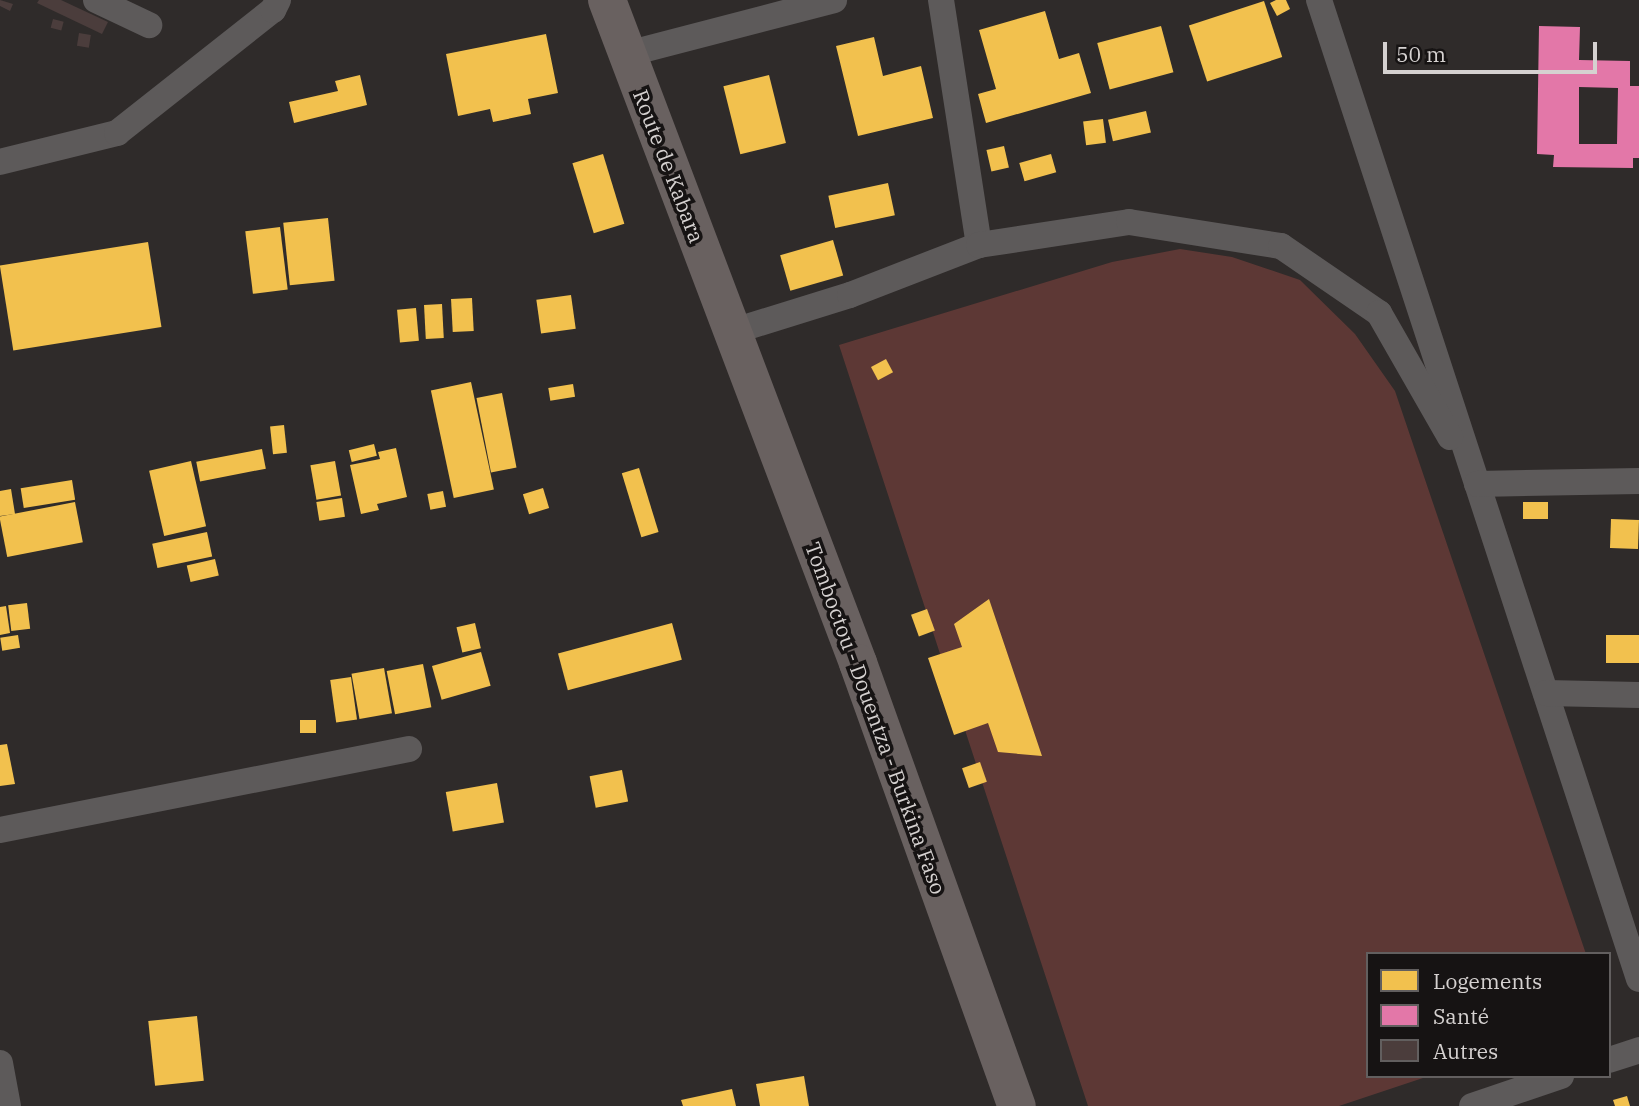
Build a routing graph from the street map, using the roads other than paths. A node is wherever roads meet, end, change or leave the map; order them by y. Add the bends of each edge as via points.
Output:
1 (96, 0) edge
2 (278, 0) edge
3 (607, 0) edge
4 (834, 0) edge
5 (941, 0) edge
6 (1319, 0) edge
7 (149, 24) dead end
8 (627, 54) junction
9 (0, 162) edge
10 (979, 245) junction
11 (731, 332) junction
12 (1639, 481) edge
13 (1477, 484) junction
14 (1546, 693) junction
15 (1639, 695) edge
16 (408, 749) dead end
17 (0, 831) edge
18 (1639, 979) edge
19 (1639, 1050) edge
20 (1611, 1059) edge
21 (0, 1063) edge
22 (1555, 1078) edge
23 (8, 1106) edge
24 (1017, 1106) edge
25 (1472, 1106) edge

1 - 7 street
2 - 9 street via 273,10 117,133
3 - 8 main road, Route de Kabara
4 - 8 street
5 - 10 street
6 - 13 street
8 - 11 main road, Route de Kabara
10 - 11 street via 850,295
10 - 13 street via 1129,222 1281,246 1378,313
11 - 24 main road, Tomboctou - Douentza - Burkina Faso via 858,663
12 - 13 street
13 - 14 street
14 - 15 street
14 - 18 street
16 - 17 street
19 - 20 street
21 - 23 street
22 - 25 street

